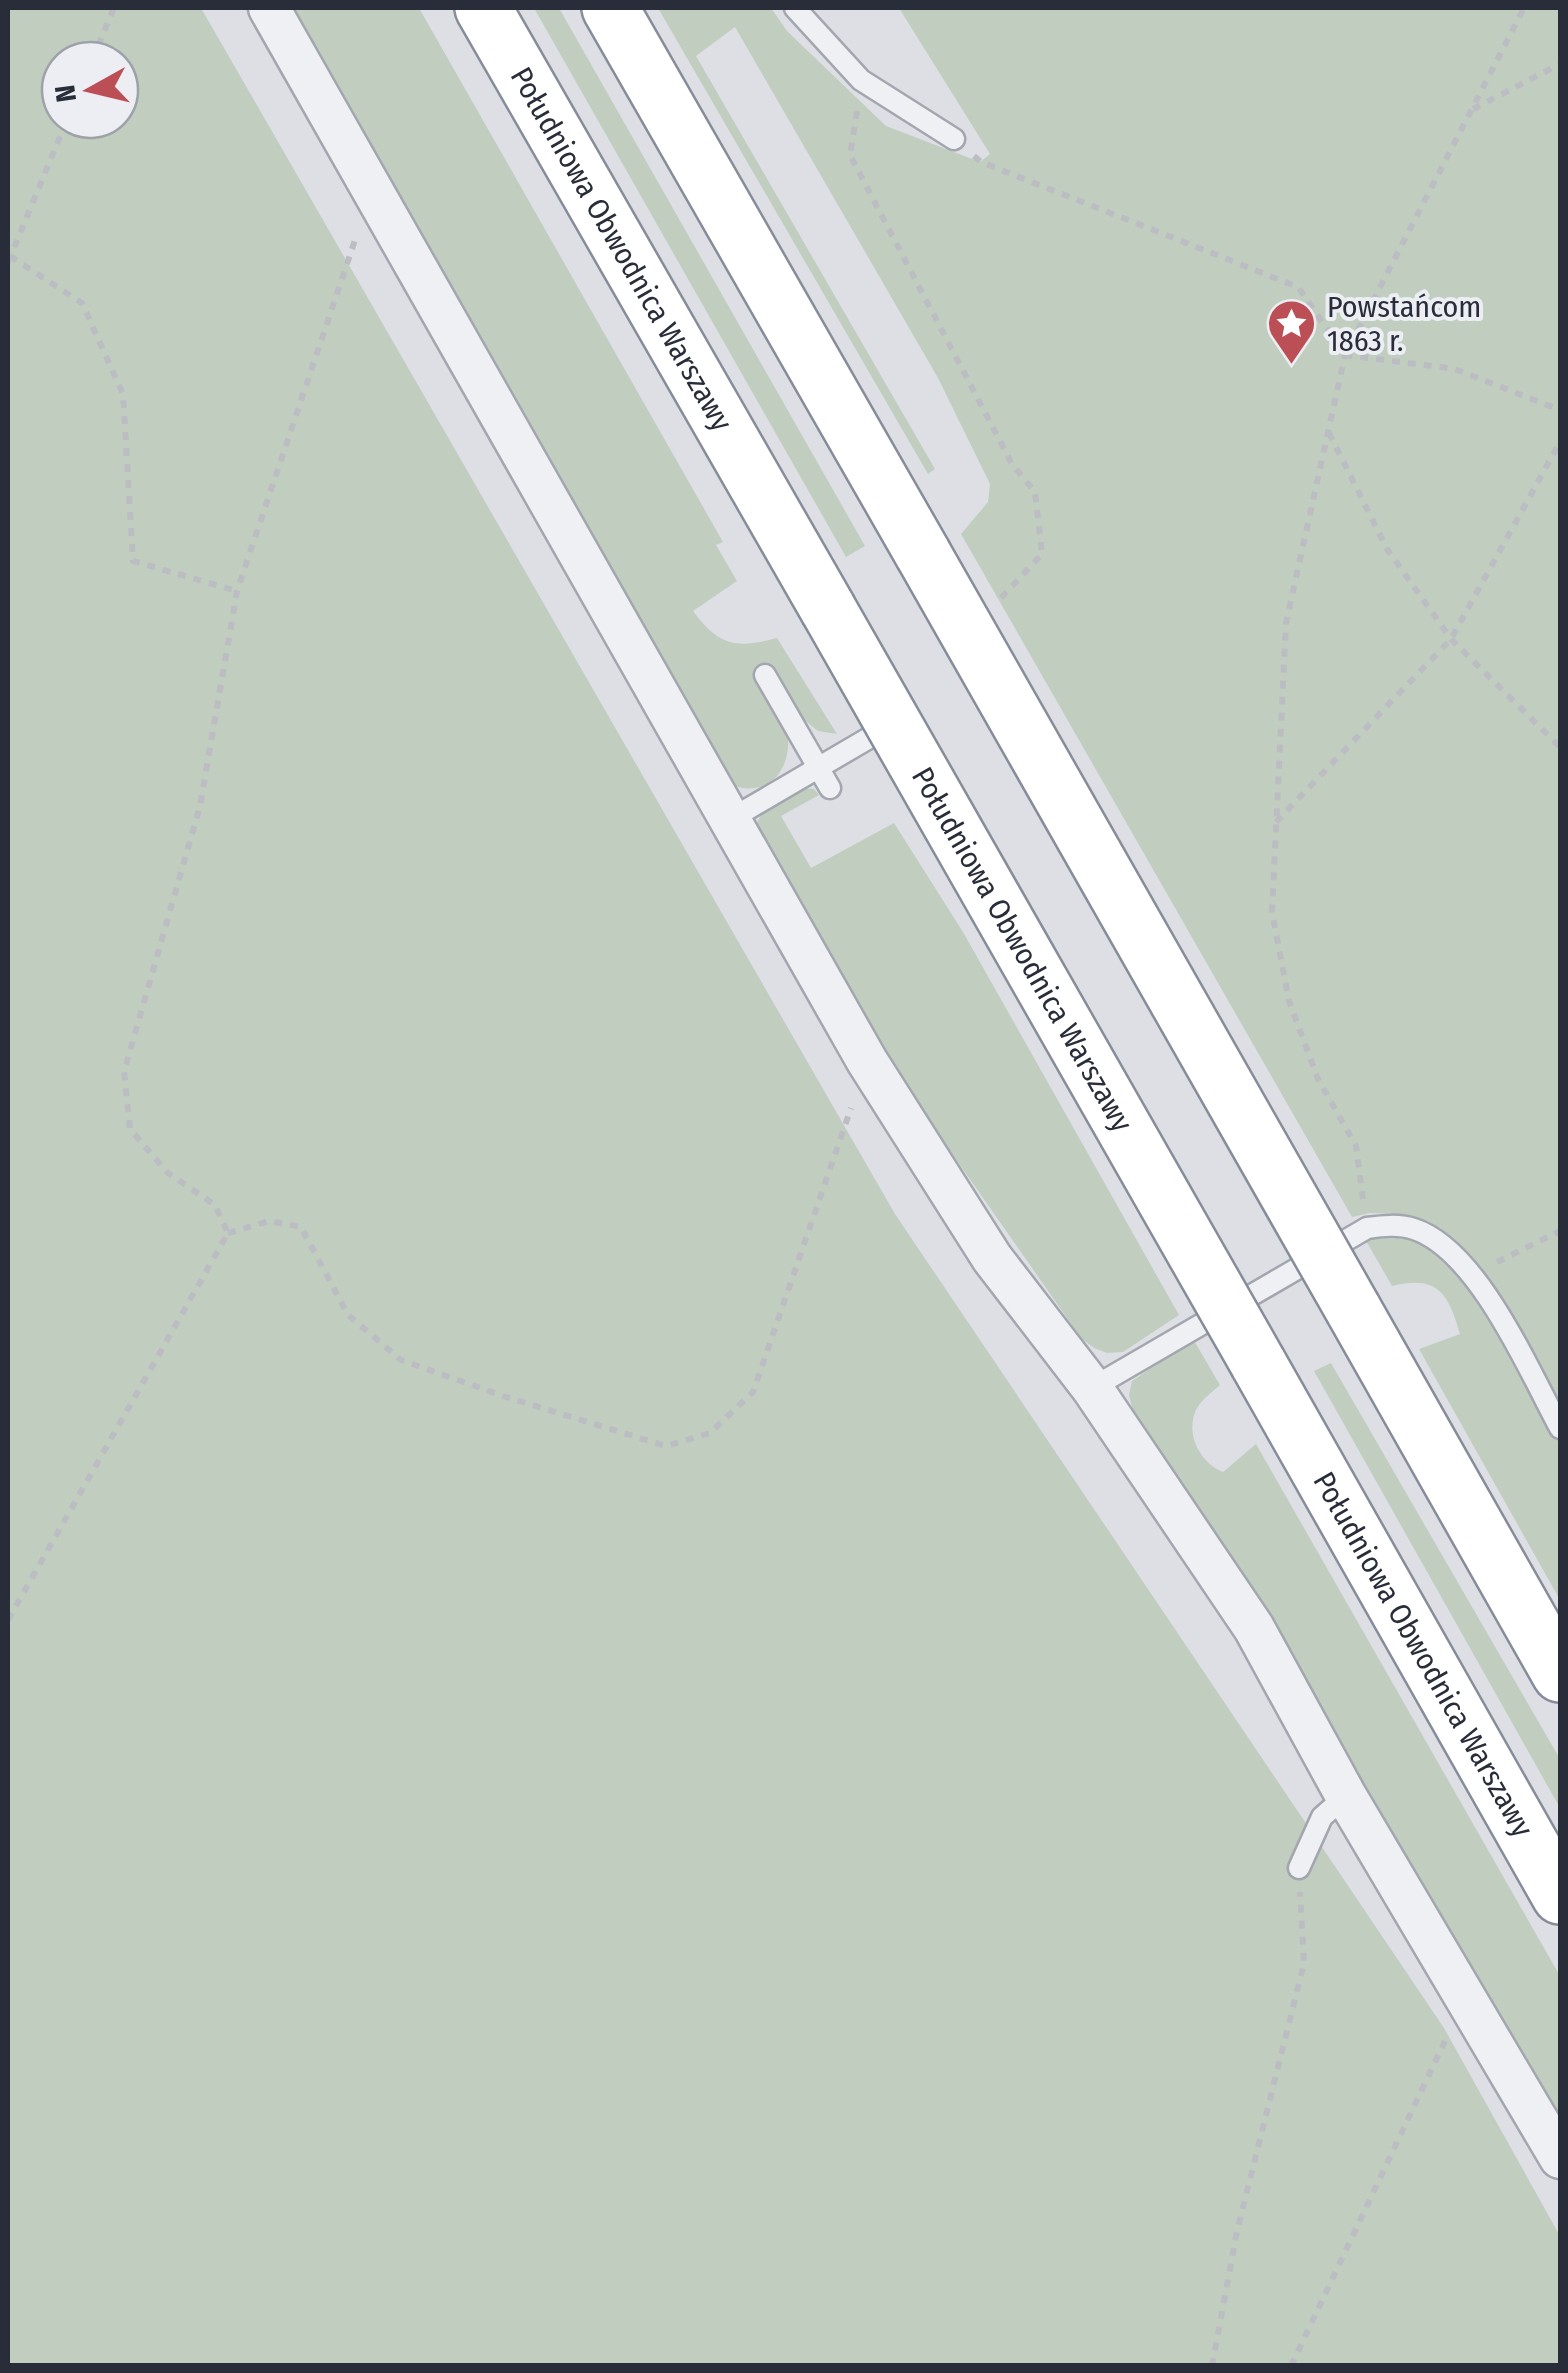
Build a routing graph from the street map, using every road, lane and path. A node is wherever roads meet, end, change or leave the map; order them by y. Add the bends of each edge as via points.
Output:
1 (114, 8) edge
2 (269, 8) edge
3 (483, 8) edge
4 (610, 8) edge
5 (795, 8) edge
6 (1524, 8) edge
7 (100, 40) edge
8 (1560, 64) edge
9 (862, 80) junction
10 (1472, 110) junction
11 (954, 139) joint
12 (59, 140) edge
13 (372, 188) junction
14 (8, 259) edge
15 (1345, 355) junction
16 (1560, 410) edge
17 (1329, 433) junction
18 (1560, 442) edge
19 (237, 591) junction
20 (989, 611) dead end
21 (1451, 639) junction
22 (765, 674) dead end
23 (869, 738) dead end
24 (1560, 747) edge
25 (818, 768) junction
26 (830, 788) dead end
27 (729, 820) junction
28 (1276, 822) junction
29 (867, 1060) junction
30 (1367, 1228) junction
31 (1560, 1230) edge
32 (228, 1232) junction
33 (1474, 1274) junction
34 (1092, 1388) junction
35 (1560, 1428) edge
36 (8, 1620) edge
37 (1560, 1674) edge
38 (1346, 1796) junction
39 (1299, 1868) joint
40 (1560, 1896) edge
41 (1465, 2000) junction
42 (1560, 2158) edge
43 (1212, 2366) edge
44 (1290, 2366) edge

1 - 7 path
2 - 13 street
3 - 40 highway, Południowa Obwodnica Warszawy, bridge
4 - 37 highway, bridge
5 - 9 lane
6 - 10 path
8 - 10 path
9 - 11 lane
9 - 20 path via 850,155 1012,464 1035,492 1042,554
10 - 15 path
11 - 15 path via 980,162 1298,288
12 - 14 path
13 - 19 path
13 - 27 street
14 - 19 path via 82,303 123,394 133,561
15 - 16 path via 1455,369
15 - 17 path
17 - 21 path via 1386,550
17 - 28 path via 1286,623
18 - 21 path
19 - 32 path via 200,806 124,1072 130,1128 168,1173 215,1206
21 - 24 path
21 - 28 path
22 - 25 lane
23 - 25 lane
25 - 26 lane
25 - 27 lane
27 - 29 street
28 - 30 path via 1272,912 1290,1001 1318,1078 1356,1146
29 - 32 path via 753,1392 710,1433 666,1446 401,1360 348,1315 301,1228 269,1221
29 - 34 street via 992,1258
30 - 33 lane via 1415,1229
30 - 34 lane
31 - 33 path
32 - 36 path
33 - 35 lane
34 - 38 street via 1254,1628
38 - 39 lane via 1322,1817
38 - 41 street
39 - 43 path via 1304,1963
41 - 42 street
41 - 44 path

